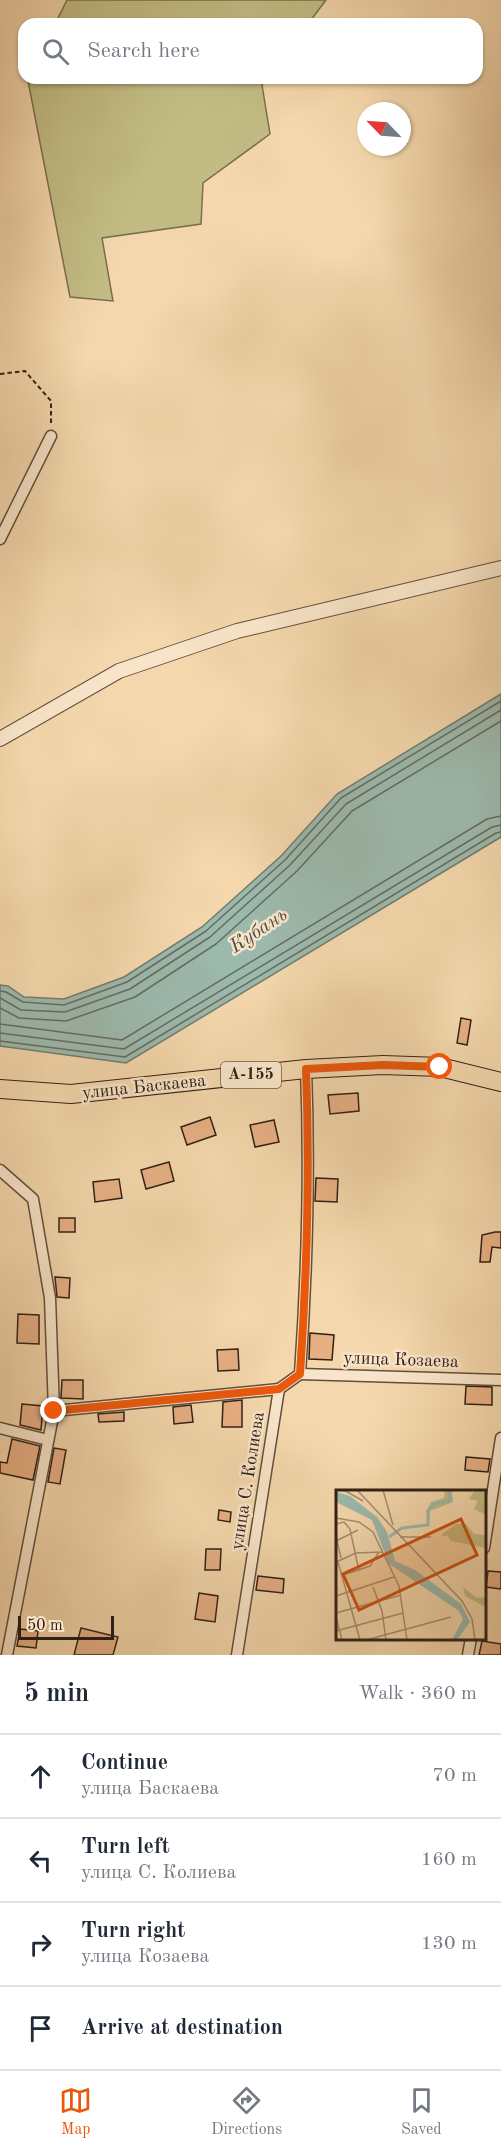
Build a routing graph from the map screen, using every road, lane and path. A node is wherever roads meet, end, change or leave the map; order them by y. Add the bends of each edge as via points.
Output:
1 (0, 374) edge
2 (51, 436) joint
3 (0, 539) edge
4 (501, 568) edge
5 (0, 739) edge
6 (306, 1069) junction
7 (501, 1082) edge
8 (0, 1089) edge
9 (0, 1170) edge
10 (300, 1374) junction
11 (501, 1380) edge
12 (279, 1389) junction
13 (54, 1411) junction
14 (0, 1428) edge
15 (501, 1438) edge
16 (48, 1440) junction
17 (486, 1535) edge
18 (471, 1640) edge
19 (7, 1655) edge
20 (237, 1655) edge
21 (468, 1655) edge

1 - 2 path via 25,371 51,401
2 - 3 street
4 - 5 street via 237,631 140,663 118,671
6 - 7 main road, улица Баскаева / А-155 via 440,1067
6 - 8 main road, улица Баскаева / А-155 via 71,1094
6 - 10 street via 305,1297
9 - 13 street via 33,1199 50,1298
10 - 11 street, улица Козаева
10 - 12 street, улица С. Колиева
12 - 13 street
12 - 20 street, улица С. Колиева
13 - 16 street
14 - 16 street
15 - 17 street
16 - 19 street
18 - 21 street

